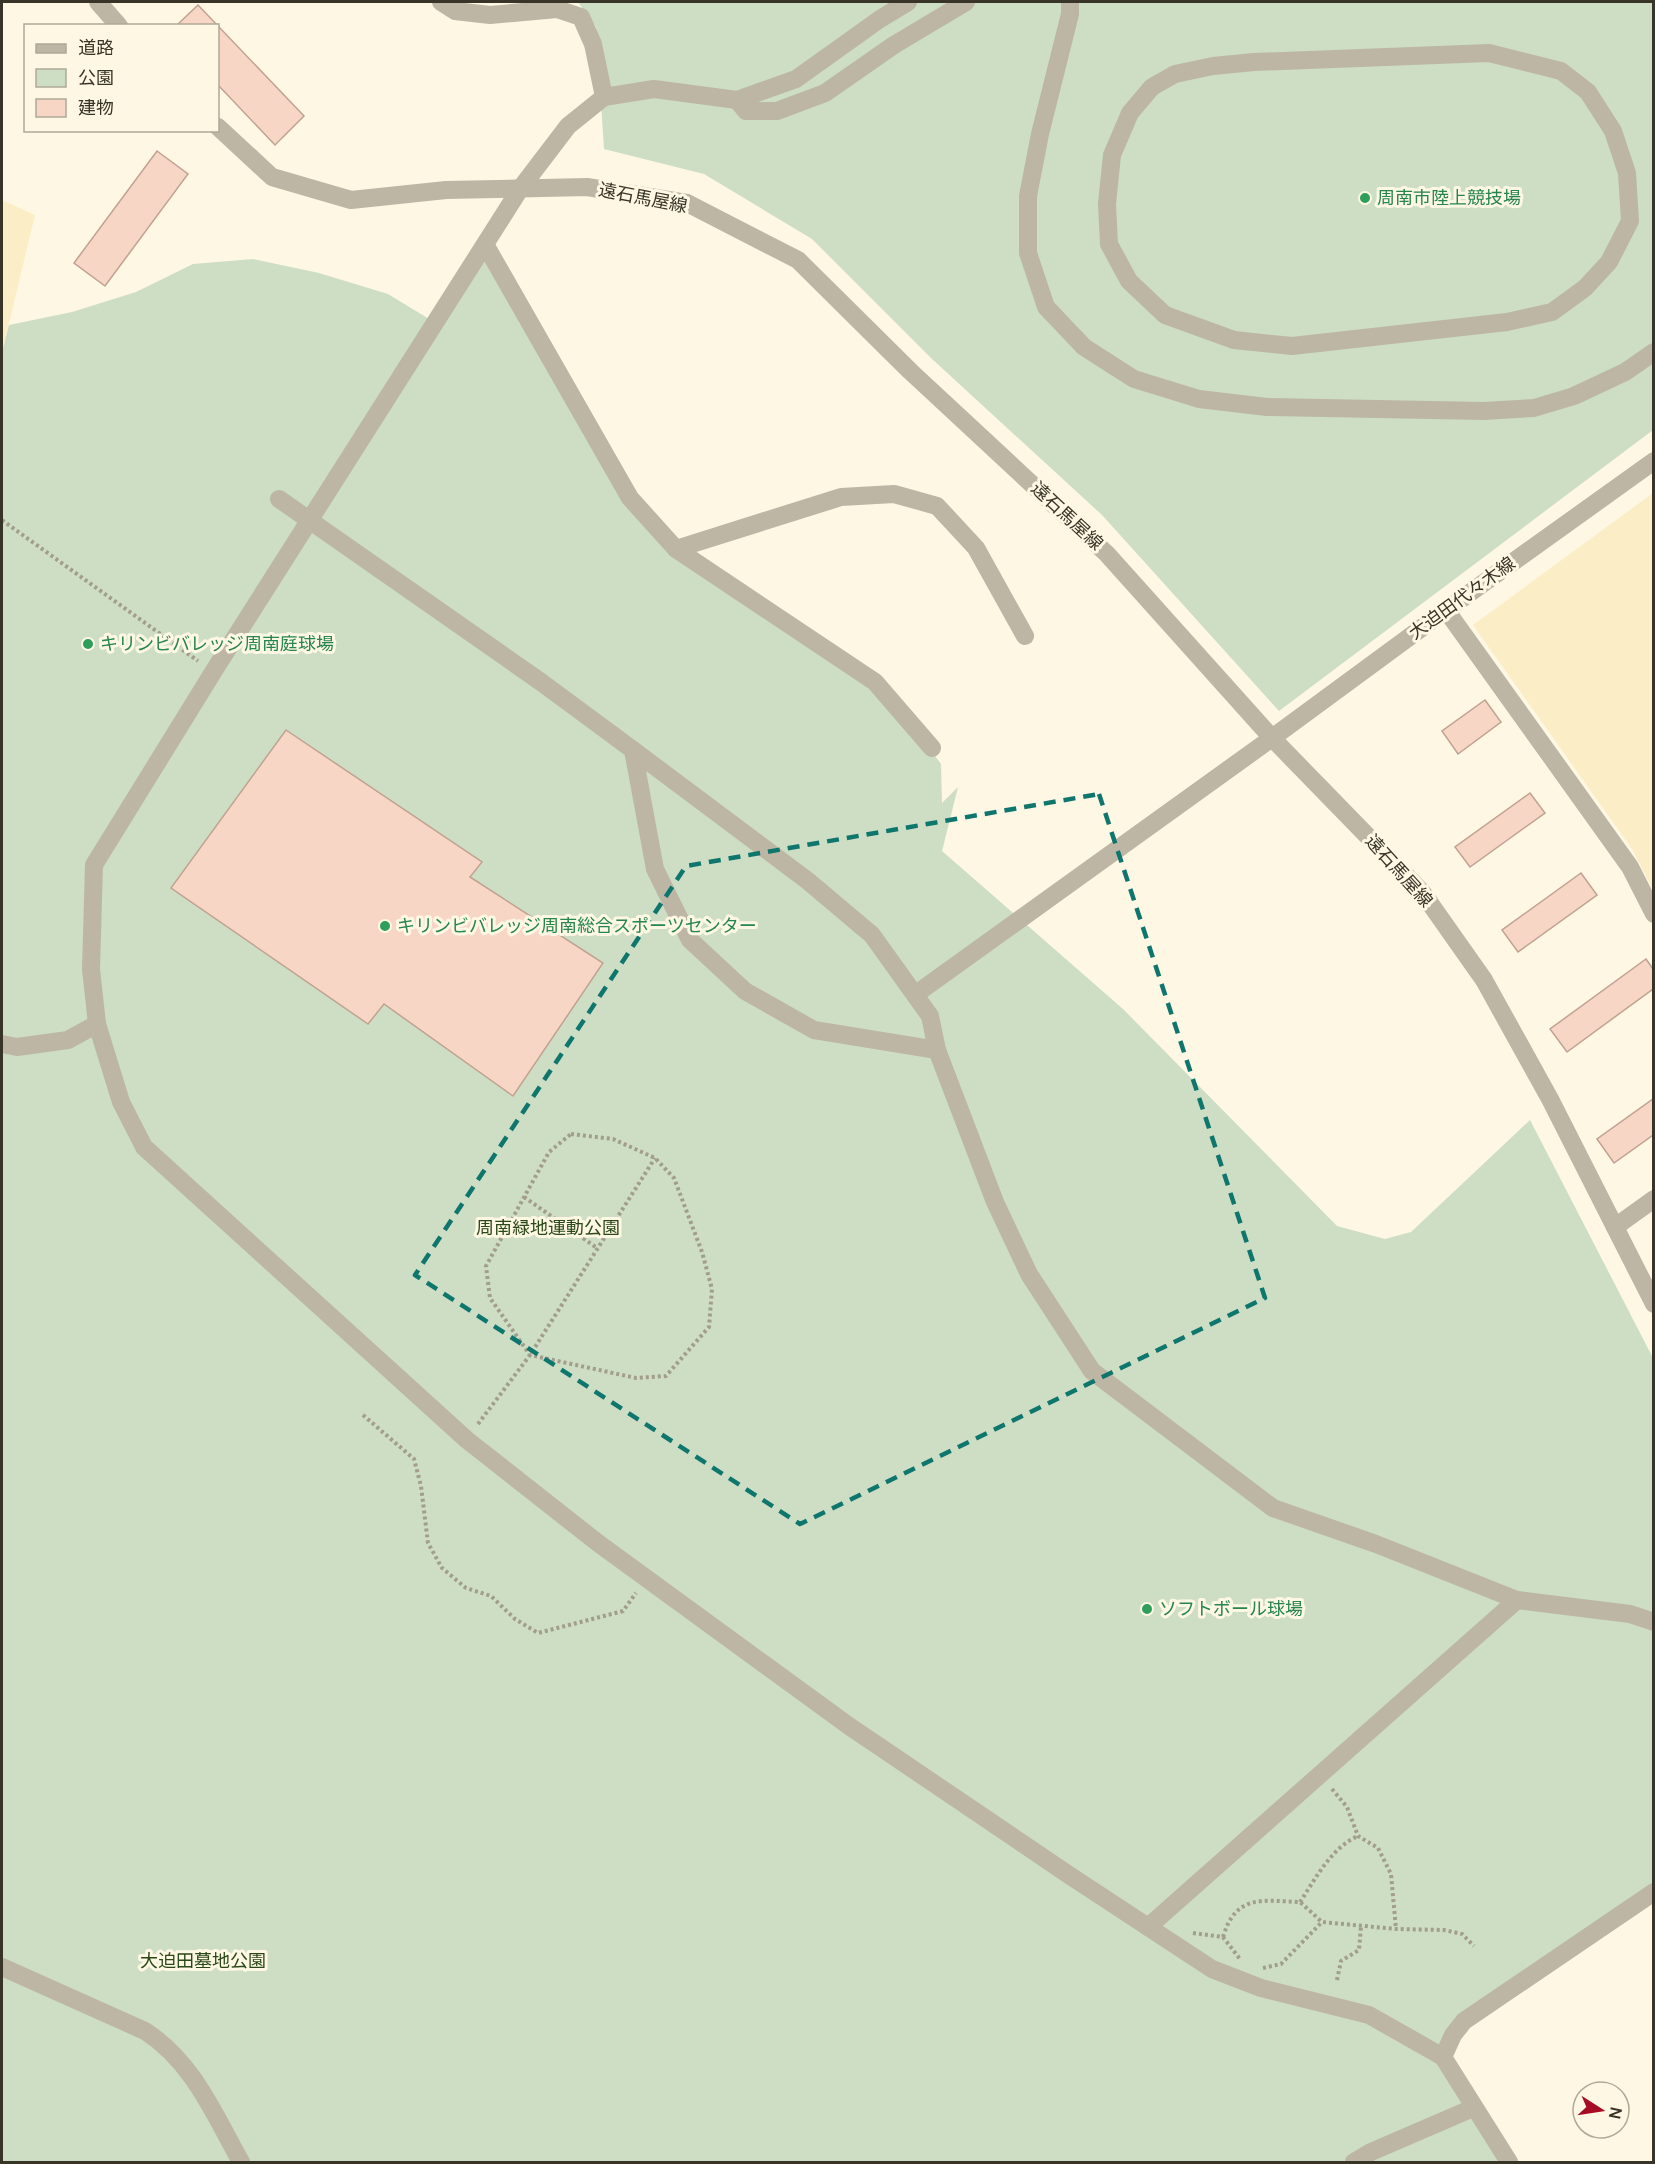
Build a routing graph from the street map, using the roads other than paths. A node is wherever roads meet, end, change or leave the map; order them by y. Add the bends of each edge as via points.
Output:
1 (98, 2) edge
2 (441, 2) edge
3 (908, 2) edge
4 (966, 2) edge
5 (1086, 2) edge
6 (1070, 8) edge
7 (880, 18) junction
8 (117, 24) edge
9 (894, 45) junction
10 (1524, 61) joint
11 (604, 97) junction
12 (736, 100) junction
13 (219, 128) edge
14 (520, 189) junction
15 (486, 246) junction
16 (1653, 352) edge
17 (1653, 461) edge
18 (279, 499) dead end
19 (310, 520) junction
20 (676, 549) junction
21 (1446, 610) junction
22 (1025, 636) dead end
23 (1272, 738) junction
24 (932, 748) dead end
25 (633, 750) junction
26 (1653, 914) edge
27 (916, 994) junction
28 (97, 1024) junction
29 (2, 1044) edge
30 (937, 1050) junction
31 (1653, 1199) edge
32 (1615, 1227) junction
33 (1653, 1304) edge
34 (1517, 1600) junction
35 (1653, 1622) edge
36 (1653, 1892) edge
37 (1148, 1927) junction
38 (2, 1967) edge
39 (1443, 2058) junction
40 (1473, 2108) junction
41 (241, 2163) edge
42 (1354, 2163) edge
43 (1509, 2163) edge

1 - 8 street
2 - 11 street via 454,11 490,15 556,9 582,17 593,44
3 - 7 street
4 - 9 street
5 - 6 street
6 - 16 street via 1028,196 1028,253 1046,307 1084,347 1134,379 1200,399 1267,407 1484,411 1534,408 1574,396 1625,372
7 - 9 street
7 - 12 street via 796,79
9 - 12 street via 825,93 777,111 746,111
10 - 10 street via 1561,71 1588,92 1613,131 1627,173 1630,221 1609,262 1585,288 1552,312 1507,322 1292,346 1234,340 1165,315 1129,281 1109,244 1107,204 1112,154 1130,113 1152,87 1175,74 1254,62 1489,53
11 - 12 street via 654,89
11 - 14 street via 568,126
13 - 14 street, 遠石馬屋線 via 272,177 351,200 446,190
14 - 15 street
14 - 23 street, 遠石馬屋線 via 587,187 687,203 798,261 1107,554
15 - 19 street
15 - 20 street via 630,498
17 - 21 street, 大迫田代々木線
18 - 19 street
19 - 25 street
19 - 28 street via 94,865 91,969
20 - 22 street via 841,497 894,494 937,506 976,548
20 - 24 street via 875,682
21 - 23 street, 大迫田代々木線
21 - 26 street via 1630,867
23 - 27 street, 大迫田代々木線
23 - 32 street, 遠石馬屋線 via 1422,892 1485,980
25 - 27 street via 807,880 872,934
25 - 30 street via 655,869 690,940 745,991 814,1030
27 - 30 street via 930,1016
28 - 29 street via 68,1040 17,1047
28 - 37 street via 121,1102 144,1147 467,1440 849,1726
30 - 34 street via 995,1202 1029,1274 1092,1371 1273,1508
31 - 32 street
32 - 33 street, 遠石馬屋線
34 - 35 street via 1630,1614
34 - 37 street
36 - 39 street via 1464,2021
37 - 39 street via 1212,1969 1261,1988 1369,2015
38 - 41 street via 164,2043 198,2085
39 - 40 street
40 - 42 street
40 - 43 street

